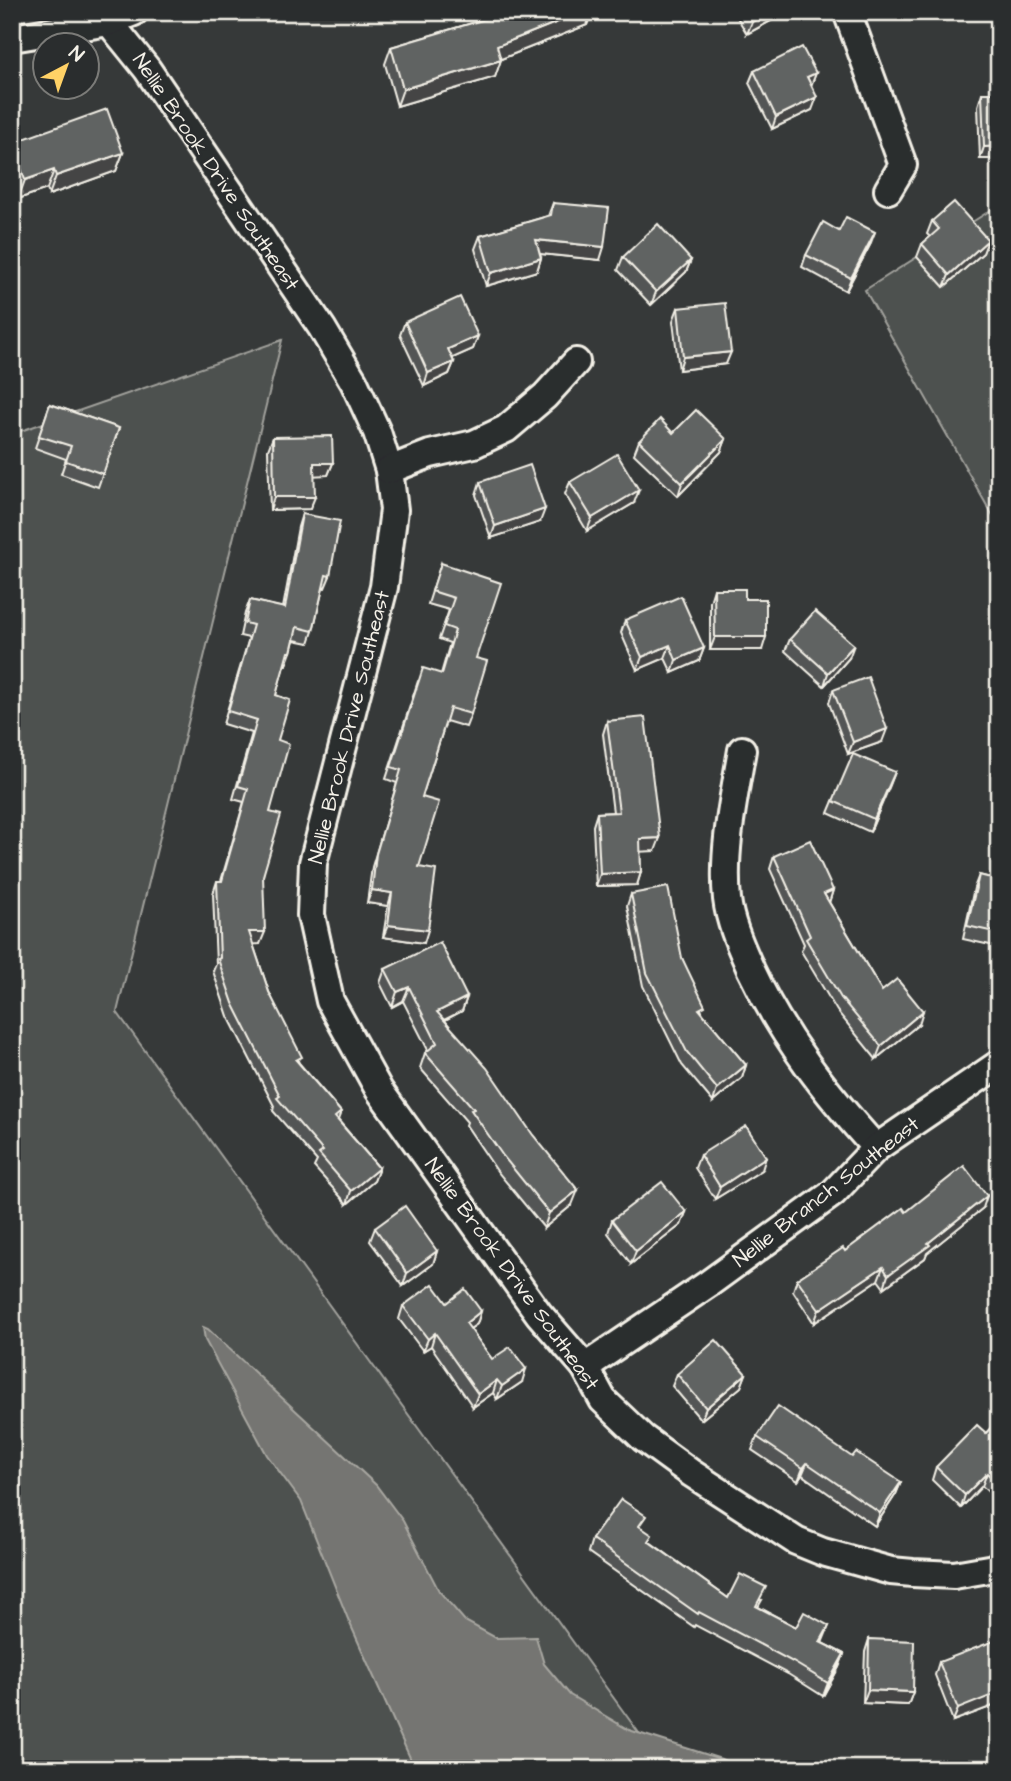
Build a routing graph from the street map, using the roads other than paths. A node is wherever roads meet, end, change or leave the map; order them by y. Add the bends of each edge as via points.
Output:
1 (134, 12) edge
2 (847, 12) edge
3 (109, 22) junction
4 (12, 38) edge
5 (888, 190) dead end
6 (576, 362) dead end
7 (389, 470) junction
8 (742, 750) dead end
9 (999, 1063) edge
10 (876, 1148) junction
11 (584, 1367) junction
12 (999, 1564) edge

1 - 3 street
2 - 5 street via 903,165
3 - 4 street
3 - 7 street, Nellie Brook Drive Southeast via 147,69 322,328 354,382
6 - 7 street via 506,429 474,444 429,454
7 - 11 street, Nellie Brook Drive Southeast via 394,510 384,587 313,863 311,915 318,952 330,1000 379,1090 539,1314
8 - 10 street via 729,831 727,899 737,939 787,1038
9 - 10 street, Nellie Branch Southeast
10 - 11 street, Nellie Branch Southeast via 833,1192
11 - 12 street, Nellie Brook Drive Southeast via 603,1400 643,1438 796,1541 891,1571 954,1575

